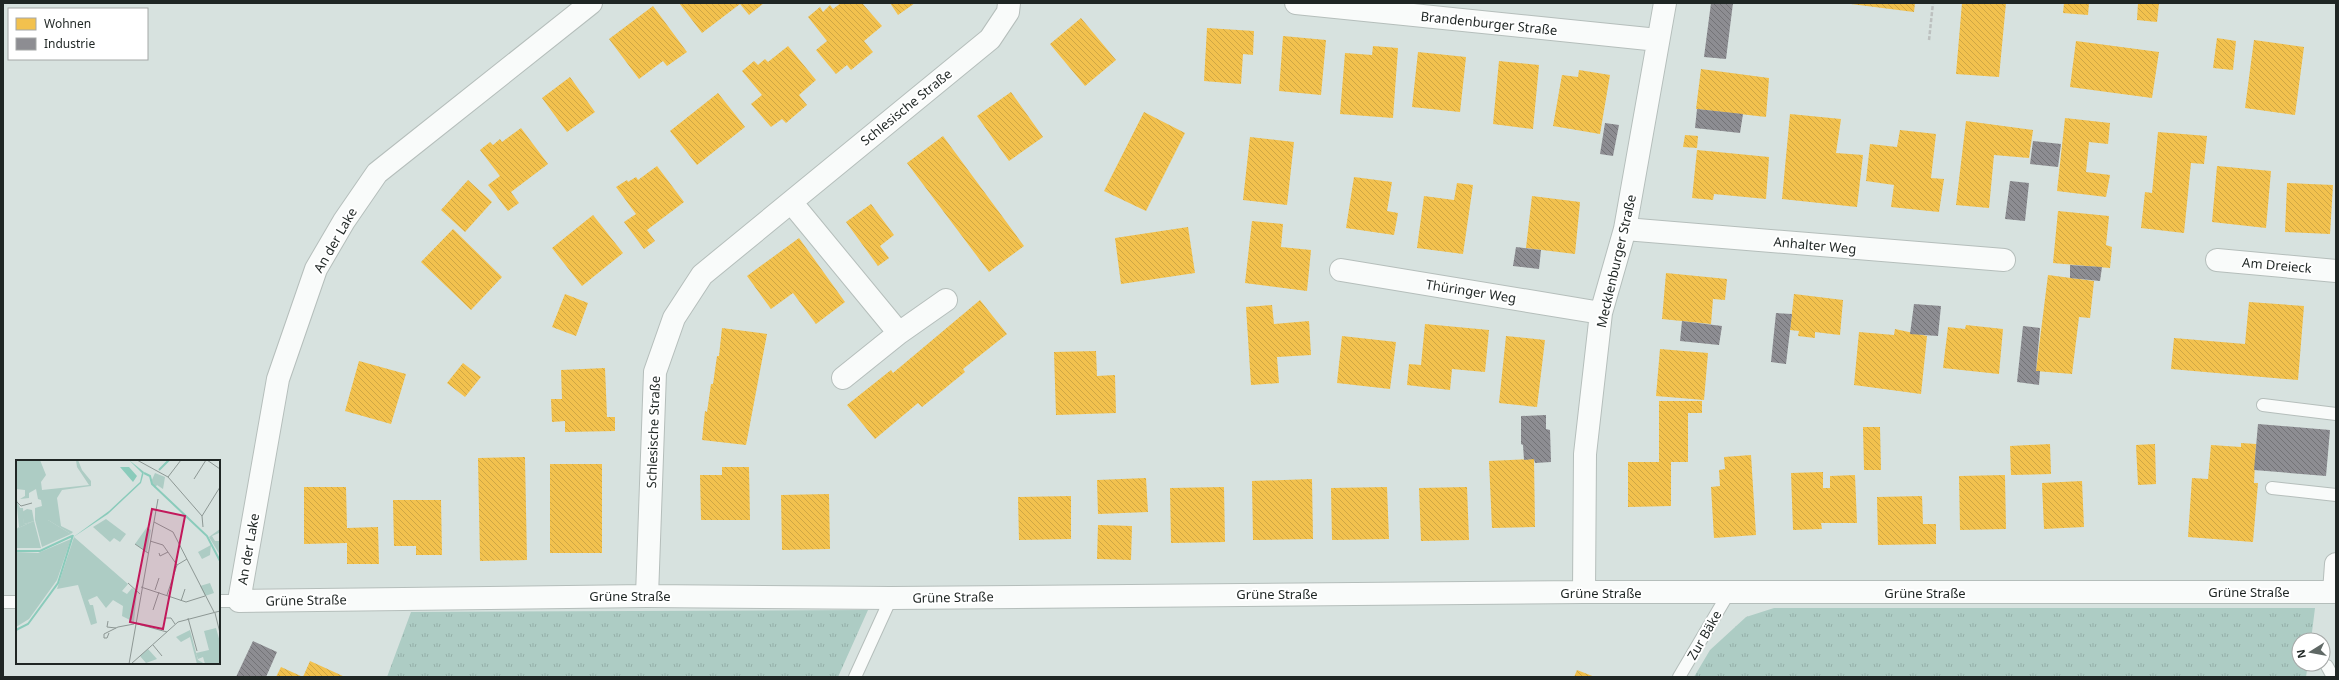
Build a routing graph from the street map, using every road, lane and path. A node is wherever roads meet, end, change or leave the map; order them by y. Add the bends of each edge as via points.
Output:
1 (591, 3) edge
2 (1009, 3) edge
3 (1296, 3) edge
4 (1664, 3) edge
5 (1933, 3) edge
6 (1658, 40) junction
7 (1929, 40) dead end
8 (791, 202) junction
9 (1625, 229) junction
10 (2004, 260) dead end
11 (2217, 260) dead end
12 (1341, 270) dead end
13 (2336, 271) edge
14 (946, 300) dead end
15 (1601, 313) junction
16 (899, 332) junction
17 (843, 378) dead end
18 (2263, 405) dead end
19 (2336, 414) edge
20 (2272, 488) dead end
21 (2336, 495) edge
22 (2336, 564) edge
23 (1584, 592) junction
24 (2335, 592) edge
25 (1728, 594) junction
26 (647, 596) junction
27 (890, 598) junction
28 (229, 601) edge
29 (3, 602) edge
30 (16, 602) edge
31 (855, 677) edge
32 (1679, 677) edge

1 - 28 street, An der Lake via 377,173 344,221 316,269 278,379
2 - 8 street, Schlesische Straße via 1008,12 990,39
3 - 6 street, Brandenburger Straße
4 - 6 street, Mecklenburger Straße
5 - 7 path
6 - 9 street, Mecklenburger Straße
8 - 16 street
8 - 26 street, Schlesische Straße via 702,274 674,318 655,372
9 - 10 street, Anhalter Weg
9 - 15 street, Mecklenburger Straße
11 - 13 street, Am Dreieck
12 - 15 street, Thüringer Weg
14 - 16 street
15 - 23 street, Mecklenburger Straße via 1585,454
16 - 17 street
18 - 19 lane
20 - 21 lane
22 - 24 street
23 - 25 street, Grüne Straße
23 - 27 street, Grüne Straße
24 - 25 street, Grüne Straße
25 - 32 lane, Zur Bäke
26 - 27 street, Grüne Straße
26 - 28 street, Grüne Straße
27 - 31 lane
29 - 30 lane

